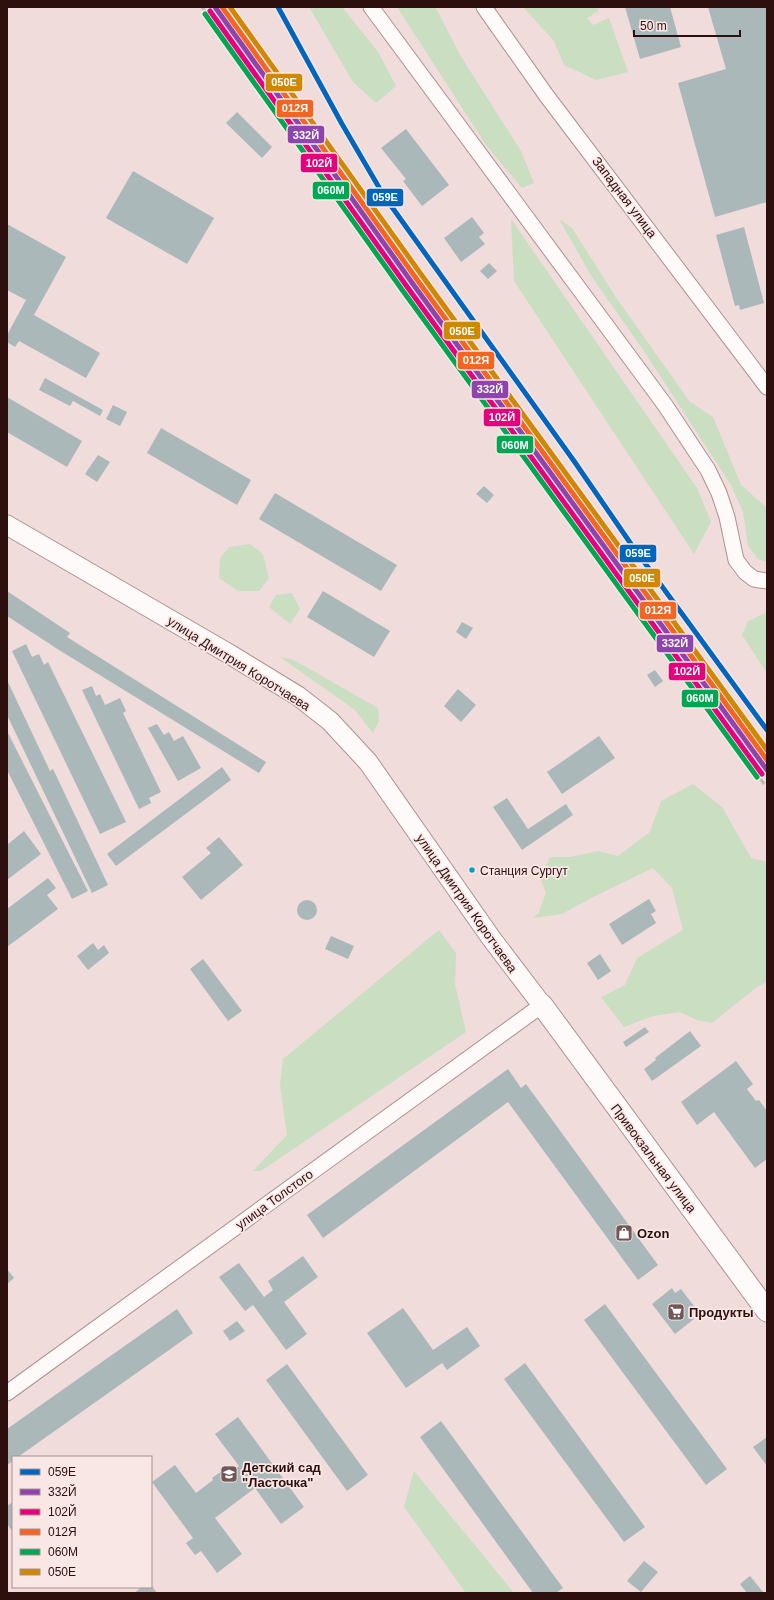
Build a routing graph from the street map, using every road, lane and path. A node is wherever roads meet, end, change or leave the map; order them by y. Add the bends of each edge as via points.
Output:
1 (371, 7) edge
2 (484, 7) edge
3 (767, 387) edge
4 (7, 525) edge
5 (767, 581) edge
6 (542, 1005) junction
7 (767, 1311) edge
8 (7, 1393) edge

1 - 5 street via 665,404 708,470 719,493 736,560 754,579
2 - 3 street, Западная улица via 546,94
4 - 6 street, улица Дмитрия Коротчаева via 231,655 298,696 330,721 368,762 491,938
6 - 7 main road, Привокзальная улица
6 - 8 street, улица Толстого

